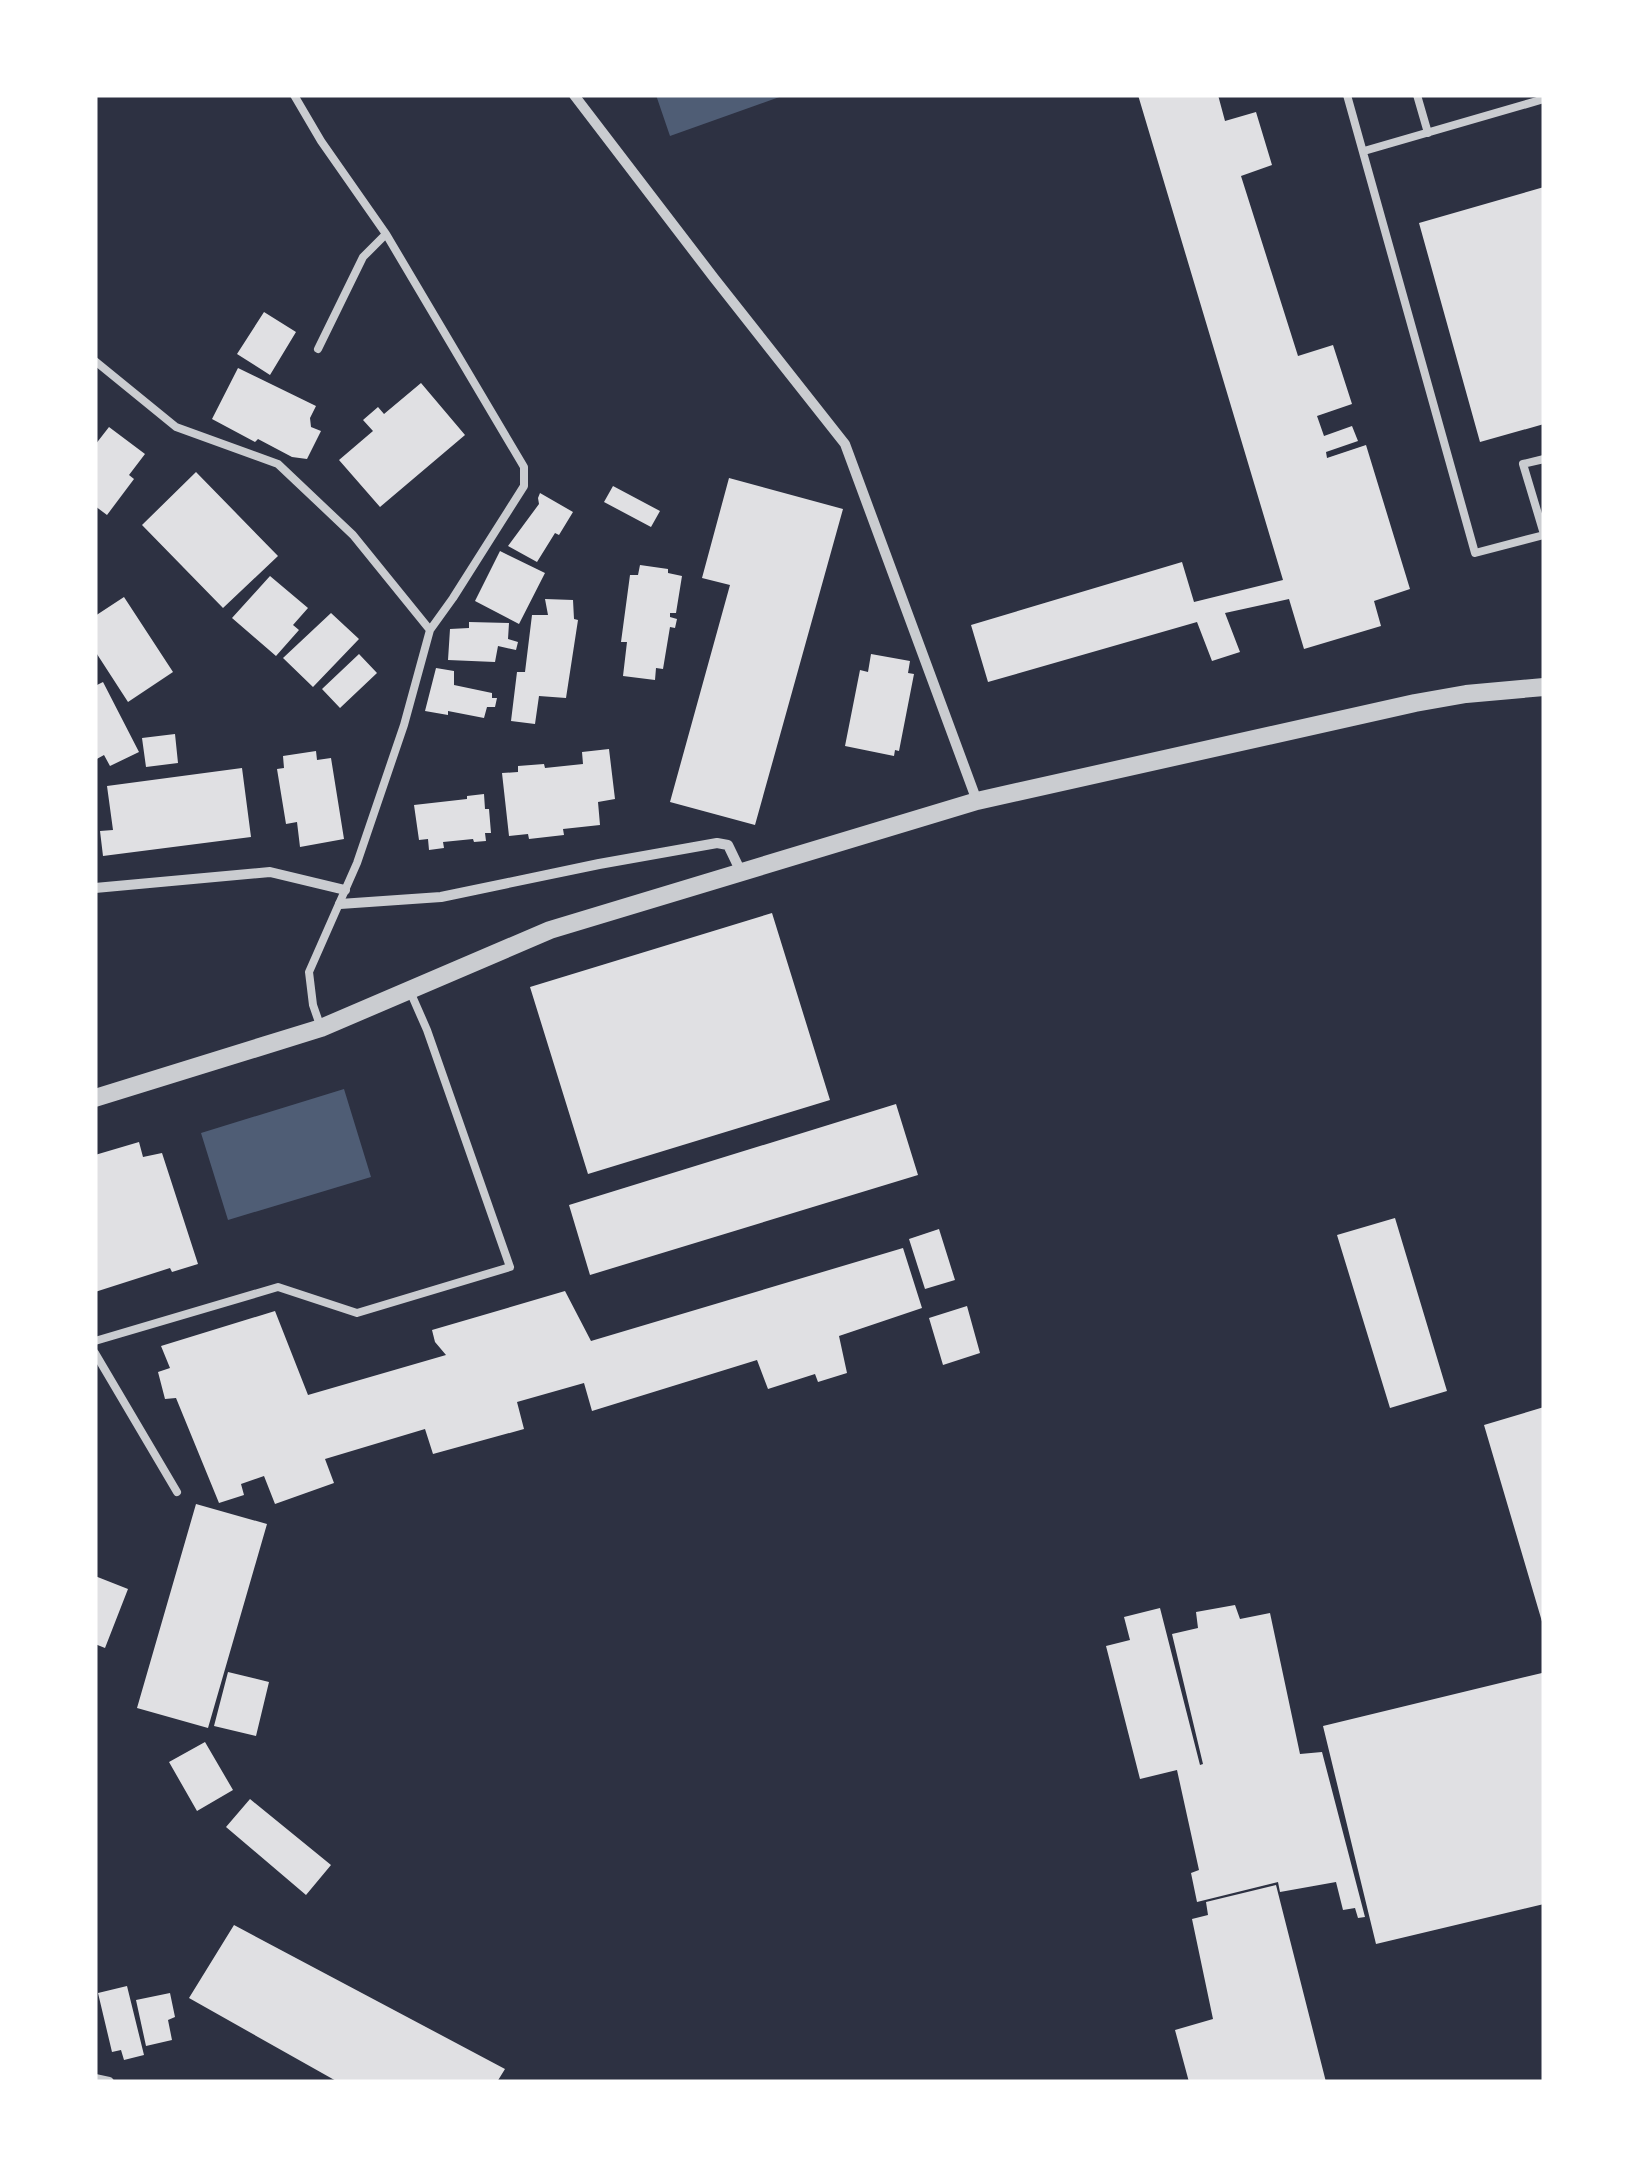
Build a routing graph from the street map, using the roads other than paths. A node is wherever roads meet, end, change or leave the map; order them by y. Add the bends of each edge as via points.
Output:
1 (294, 95) edge
2 (574, 95) edge
3 (1347, 95) edge
4 (1417, 95) edge
5 (1544, 99) edge
6 (1428, 133) junction
7 (1364, 151) junction
8 (386, 234) junction
9 (318, 349) dead end
10 (95, 361) edge
11 (1544, 460) edge
12 (1544, 534) edge
13 (430, 630) junction
14 (1544, 686) edge
15 (977, 800) junction
16 (742, 872) junction
17 (95, 888) edge
18 (345, 890) junction
19 (340, 904) junction
20 (409, 989) junction
21 (321, 1028) junction
22 (95, 1098) edge
23 (95, 1341) edge
24 (95, 1354) edge
25 (176, 1492) dead end
26 (95, 2079) edge
27 (109, 2082) edge

1 - 8 lane
2 - 15 street via 846,444
3 - 7 lane
4 - 6 lane
5 - 6 lane
6 - 7 lane
7 - 12 lane via 1475,553
8 - 9 lane via 363,257
8 - 13 lane via 524,467 524,486
10 - 13 lane via 176,426 278,464 353,535
11 - 12 lane via 1523,464
13 - 18 lane
14 - 15 street via 1415,704
15 - 16 street
16 - 19 street via 728,844 717,843 441,897
16 - 20 street via 550,930
17 - 18 street via 270,872
18 - 19 lane
19 - 21 lane via 309,972
20 - 21 street
20 - 23 lane via 510,1267 357,1313 278,1287
21 - 22 street
24 - 25 lane
26 - 27 street

